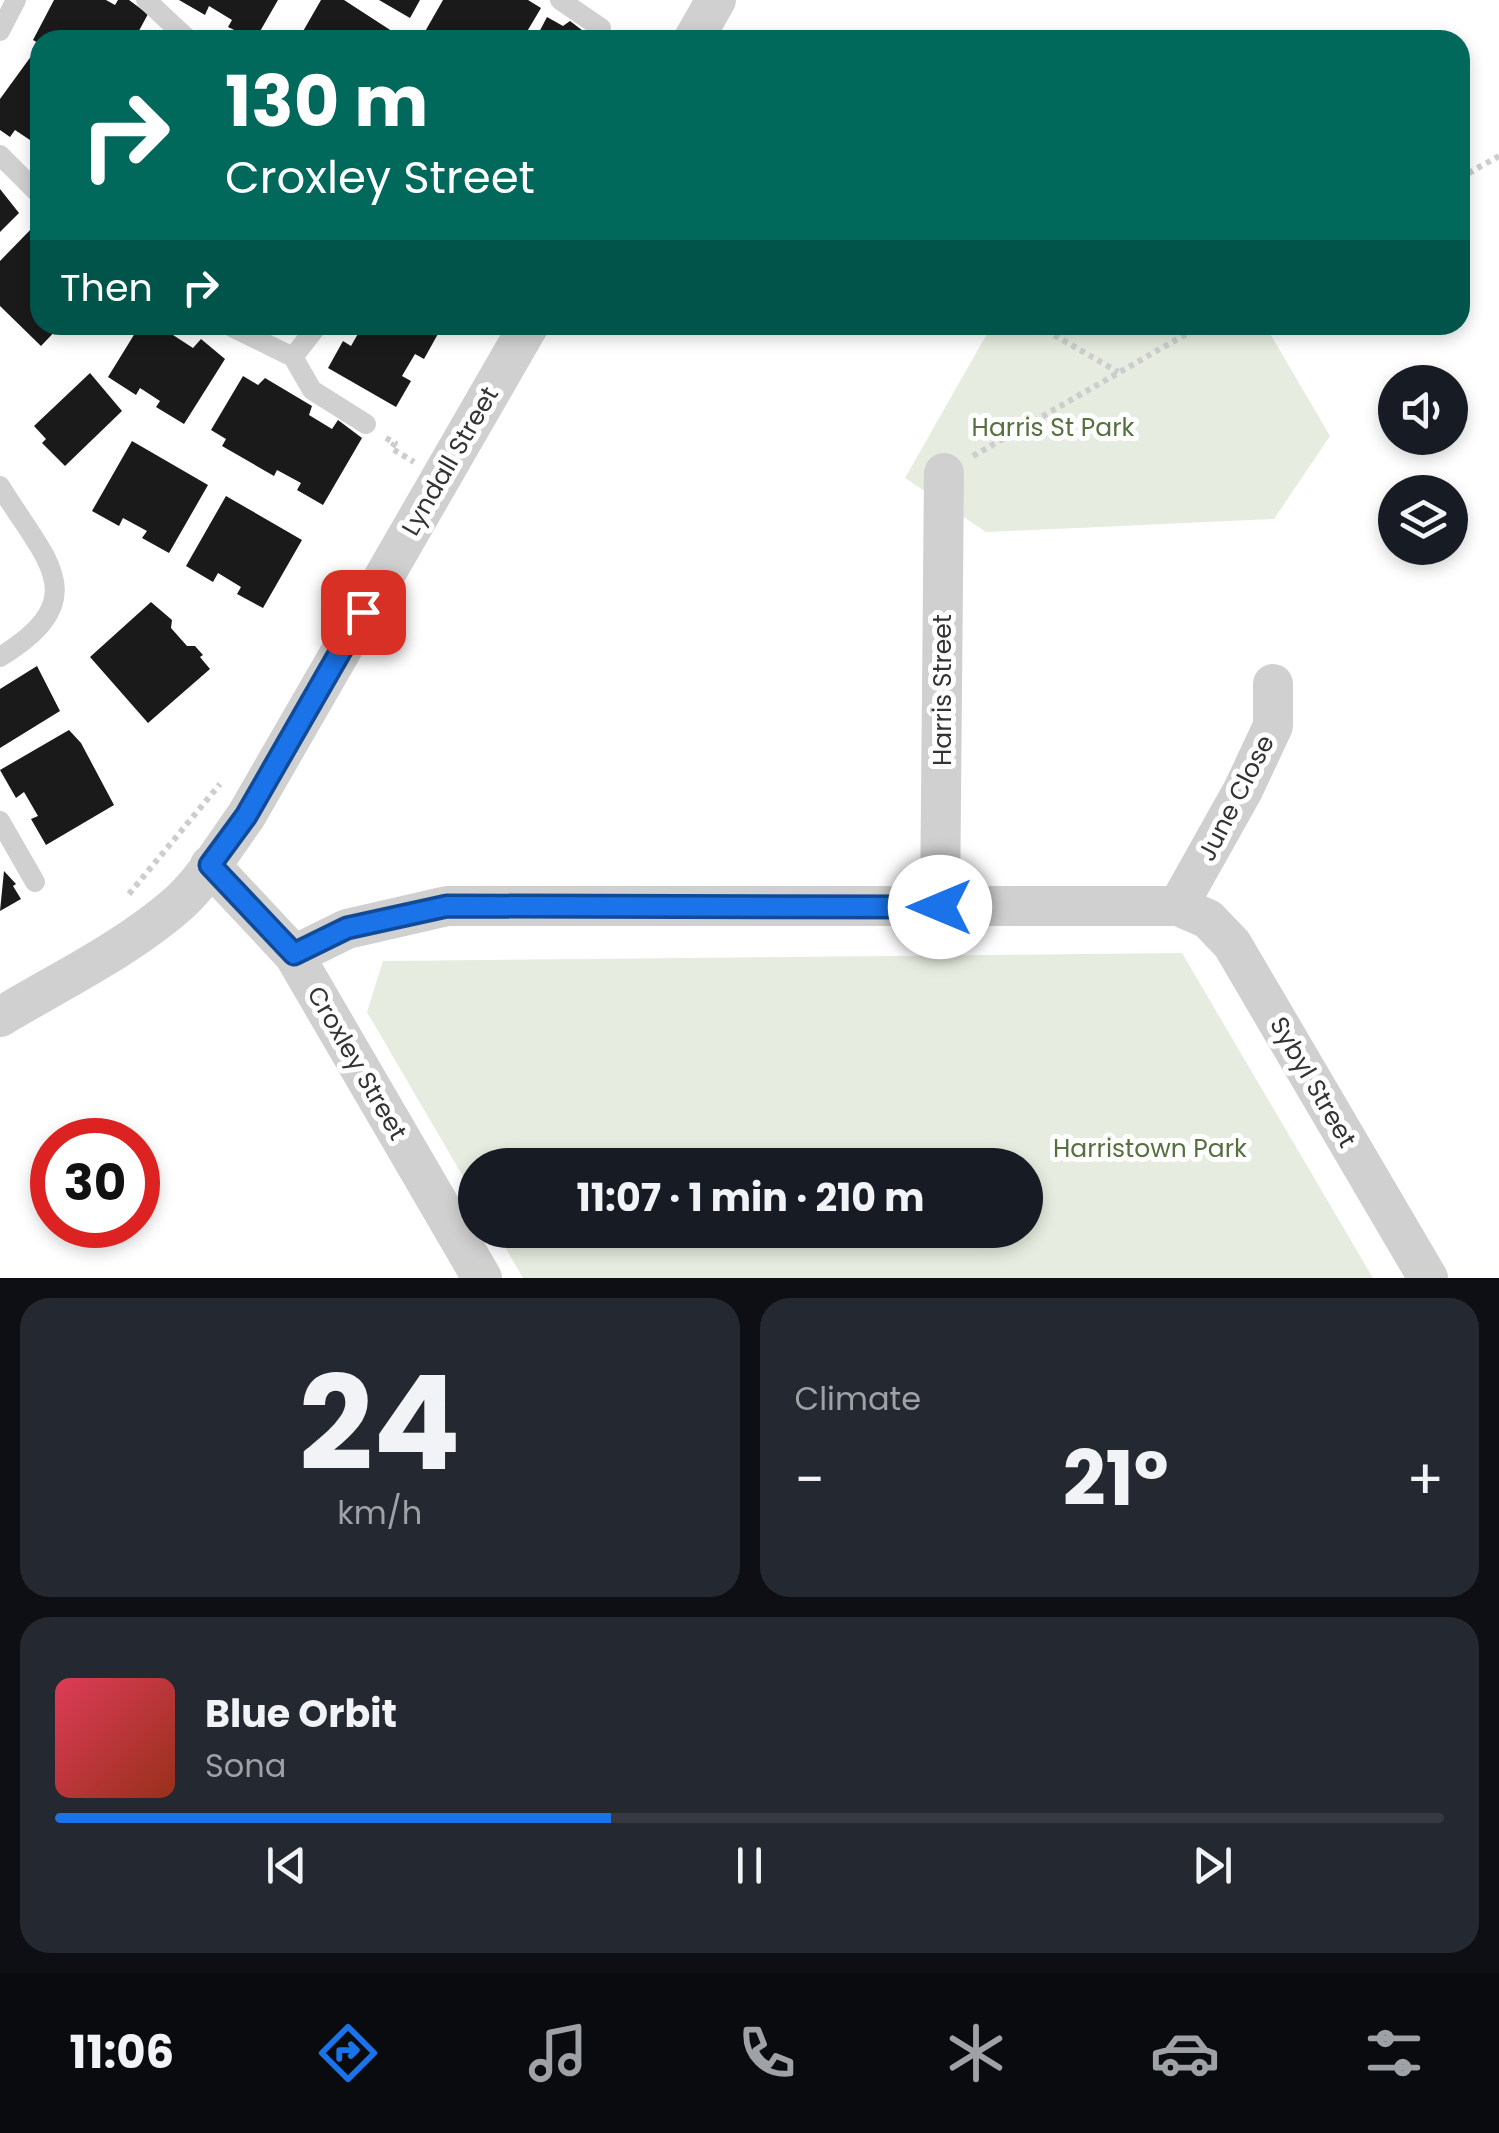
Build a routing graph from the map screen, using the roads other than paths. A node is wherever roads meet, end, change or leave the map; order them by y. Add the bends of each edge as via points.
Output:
1 (16, 0) edge
2 (146, 0) edge
3 (560, 0) edge
4 (716, 0) edge
5 (602, 28) dead end
6 (178, 30) edge
7 (699, 30) edge
8 (0, 32) edge
9 (0, 155) edge
10 (30, 184) edge
11 (248, 335) edge
12 (310, 335) edge
13 (521, 335) edge
14 (292, 357) junction
15 (366, 424) road end
16 (944, 473) road end
17 (0, 486) edge
18 (0, 657) edge
19 (1273, 684) dead end
20 (0, 821) edge
21 (210, 865) junction
22 (35, 882) dead end
23 (1178, 906) junction
24 (940, 907) junction
25 (294, 954) junction
26 (0, 1017) edge
27 (482, 1278) edge
28 (1428, 1278) edge

1 - 8 lane
2 - 6 lane
3 - 5 lane
4 - 7 street
9 - 10 lane
11 - 14 lane
12 - 14 lane
13 - 21 street, Lyndall Street via 424,461 246,816
14 - 15 lane via 312,390
16 - 24 street, Harris Street
17 - 18 lane via 47,564 56,595 54,610 33,637
19 - 23 street, June Close via 1273,726
20 - 22 lane
21 - 25 street, Croxley Street
21 - 26 street, Lyndall Street via 180,902 124,944
23 - 24 street
23 - 28 street, Sybyl Street via 1208,919 1232,944
24 - 25 street via 447,906 347,928
25 - 27 street, Croxley Street

